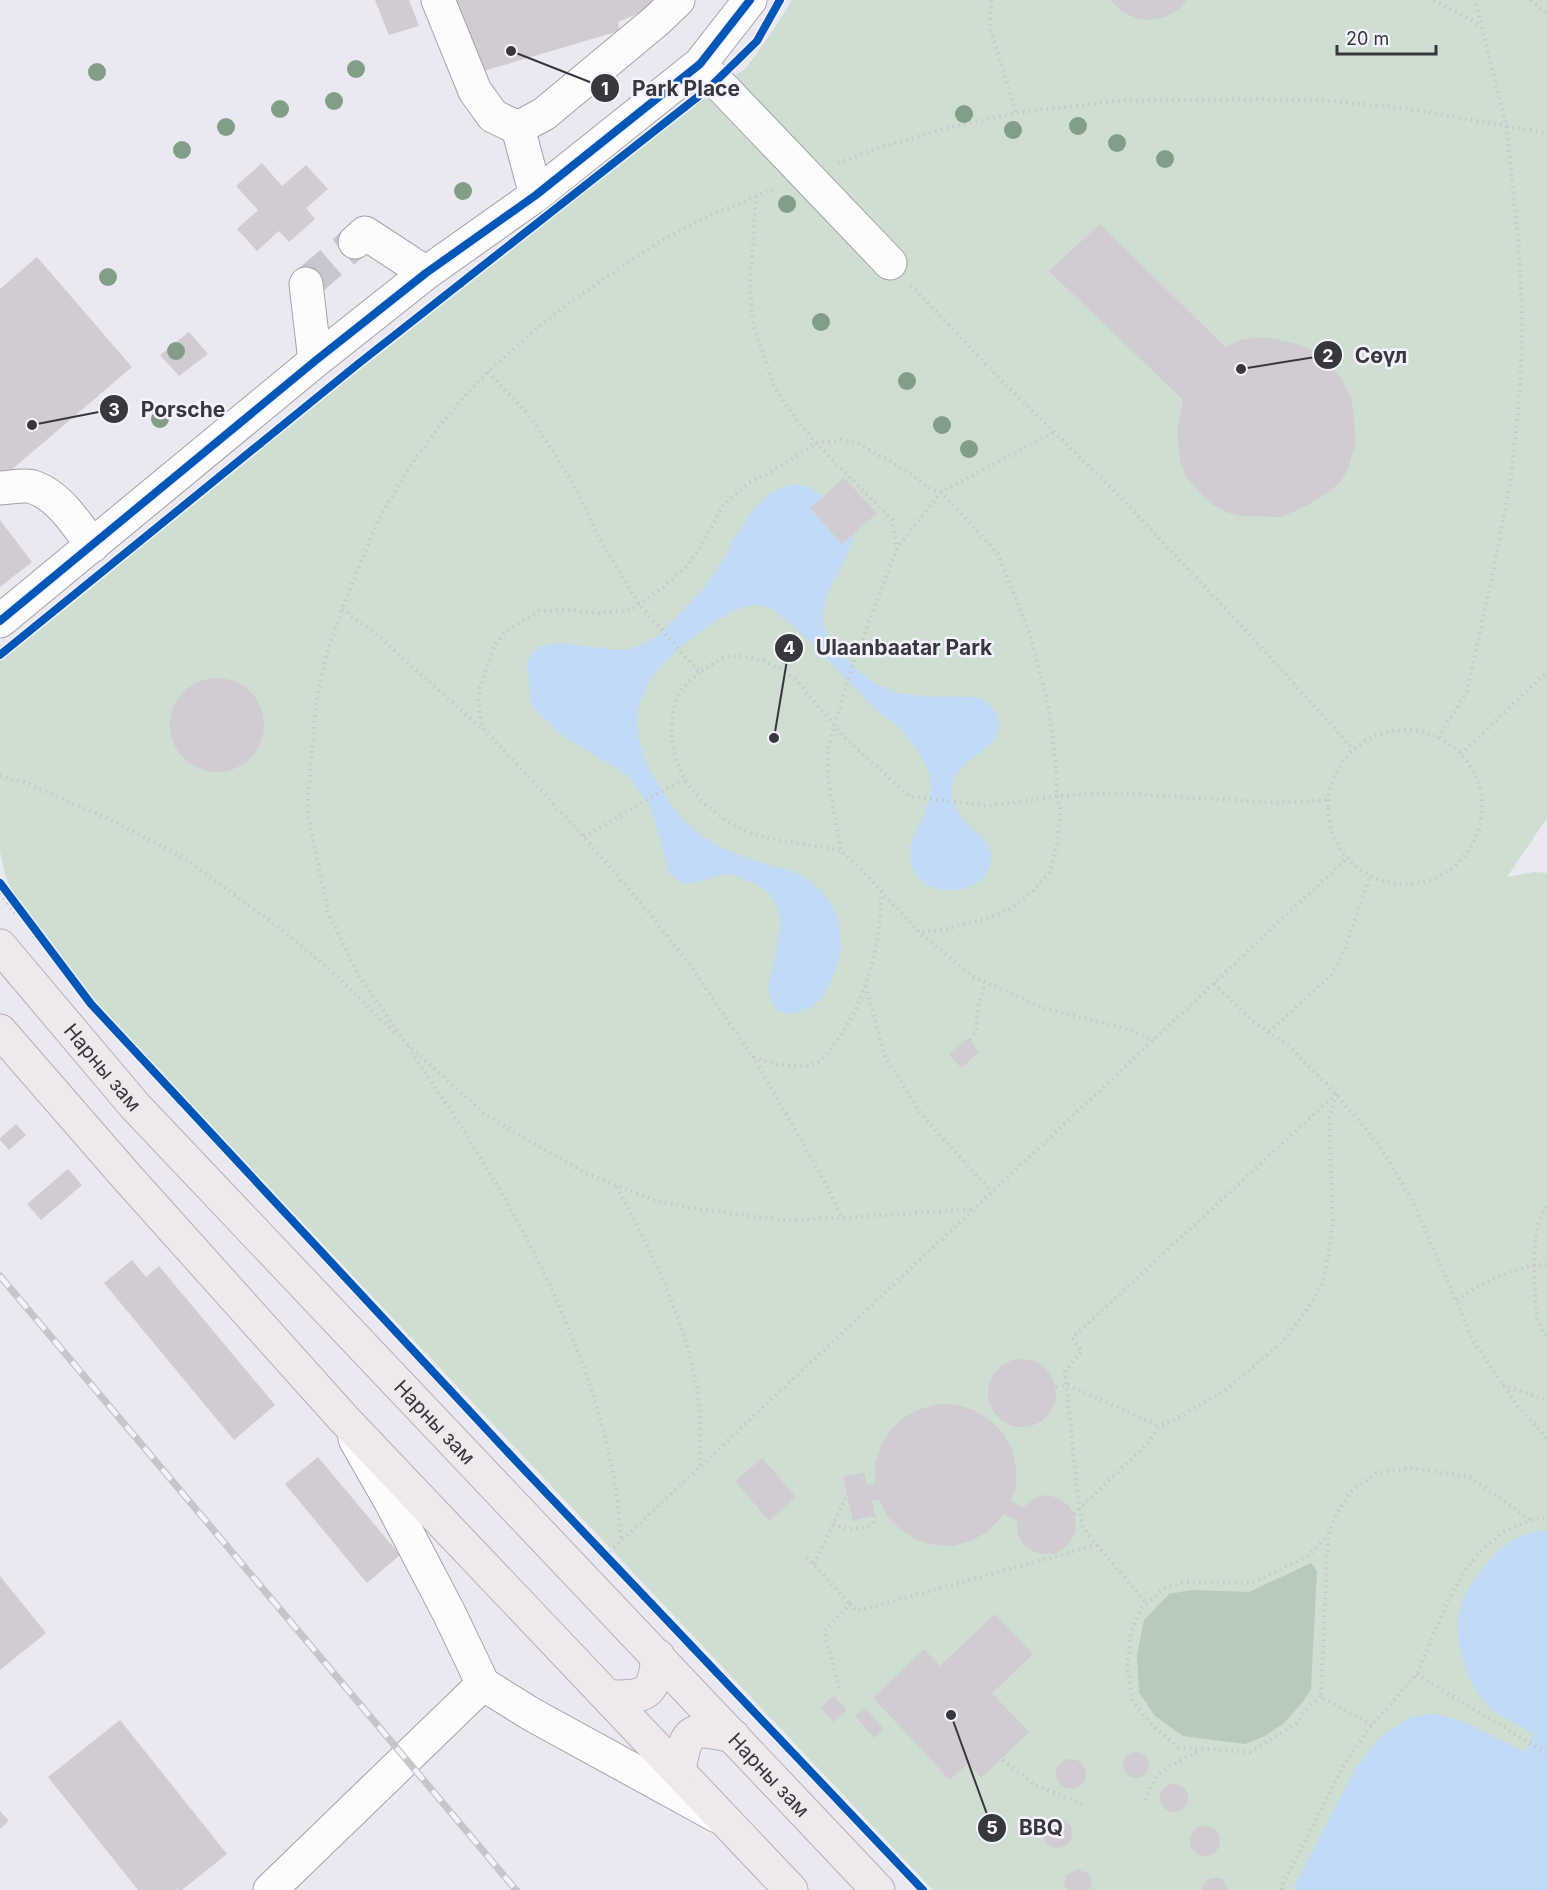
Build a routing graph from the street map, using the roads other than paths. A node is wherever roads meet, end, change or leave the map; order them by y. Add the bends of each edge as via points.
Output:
1 (438, 0) edge
2 (678, 0) edge
3 (750, 0) edge
4 (700, 64) junction
5 (518, 128) junction
6 (536, 195) junction
7 (355, 242) tunnel mouth
8 (890, 263) road end
9 (426, 273) junction
10 (306, 284) dead end
11 (315, 361) junction
12 (0, 488) edge
13 (92, 546) junction
14 (0, 621) edge
15 (0, 946) edge
16 (0, 1031) edge
17 (344, 1418) junction
18 (658, 1656) junction
19 (483, 1684) junction
20 (609, 1697) junction
21 (733, 1736) junction
22 (679, 1771) junction
23 (727, 1822) junction
24 (270, 1890) edge
25 (791, 1890) edge
26 (878, 1890) edge

1 - 5 street via 475,91 493,116
2 - 5 street via 544,114
3 - 4 street
4 - 6 street
4 - 8 street
5 - 6 street
6 - 9 street
7 - 9 street via 365,233
9 - 11 street
10 - 11 street
11 - 13 street
12 - 13 street via 31,486 52,497
13 - 14 street
15 - 18 main road, Нарны зам via 135,1106
16 - 17 main road
17 - 19 street
17 - 20 main road
18 - 20 main road via 656,1679 648,1689 637,1697
18 - 21 main road, Нарны зам
19 - 23 street
19 - 24 street
20 - 22 main road
21 - 22 main road via 702,1729 690,1734 683,1744
21 - 26 main road, Нарны зам
22 - 23 main road
23 - 25 main road

